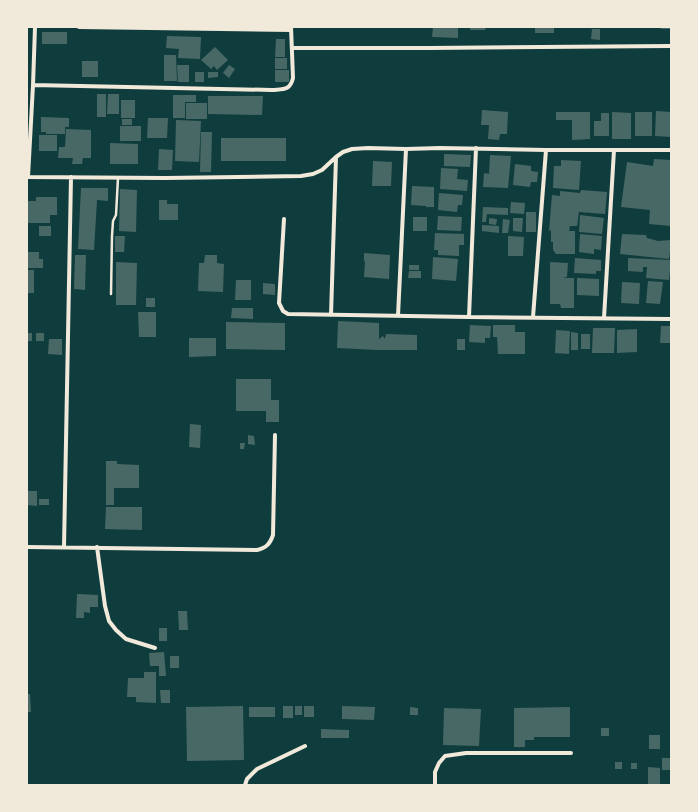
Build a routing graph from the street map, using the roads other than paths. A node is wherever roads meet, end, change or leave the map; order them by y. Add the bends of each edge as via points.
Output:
1 (35, 27) edge
2 (79, 27) edge
3 (291, 28) edge
4 (671, 46) edge
5 (293, 48) junction
6 (33, 85) junction
7 (476, 148) junction
8 (406, 149) junction
9 (546, 150) junction
10 (614, 150) junction
11 (671, 150) edge
12 (336, 156) junction
13 (27, 177) edge
14 (71, 177) junction
15 (118, 178) junction
16 (284, 219) dead end
17 (111, 294) dead end
18 (331, 315) junction
19 (398, 316) junction
20 (469, 317) junction
21 (532, 317) junction
22 (604, 318) junction
23 (671, 319) edge
24 (275, 435) dead end
25 (27, 547) edge
26 (64, 547) junction
27 (97, 547) junction
28 (155, 648) dead end
29 (305, 746) dead end
30 (571, 753) dead end
31 (245, 785) edge
32 (434, 785) edge

1 - 6 street
2 - 3 street
3 - 5 street
4 - 5 street
5 - 6 street via 292,84 284,89
6 - 13 street
7 - 8 street
7 - 9 street
7 - 20 street
8 - 12 street via 352,149
8 - 19 street
9 - 10 street
9 - 21 street
10 - 11 street
10 - 22 street
12 - 15 street via 322,170 301,176
12 - 18 street
13 - 14 street
14 - 15 street
14 - 26 street
15 - 17 lane via 112,236
16 - 18 street via 279,303 288,314
18 - 19 street
19 - 20 street
20 - 21 street
21 - 22 street
22 - 23 street
24 - 27 street via 273,535 268,545 257,550
25 - 26 street
26 - 27 street
27 - 28 street via 109,621 126,639
29 - 31 street via 256,770
30 - 32 street via 466,753 445,756 435,772

